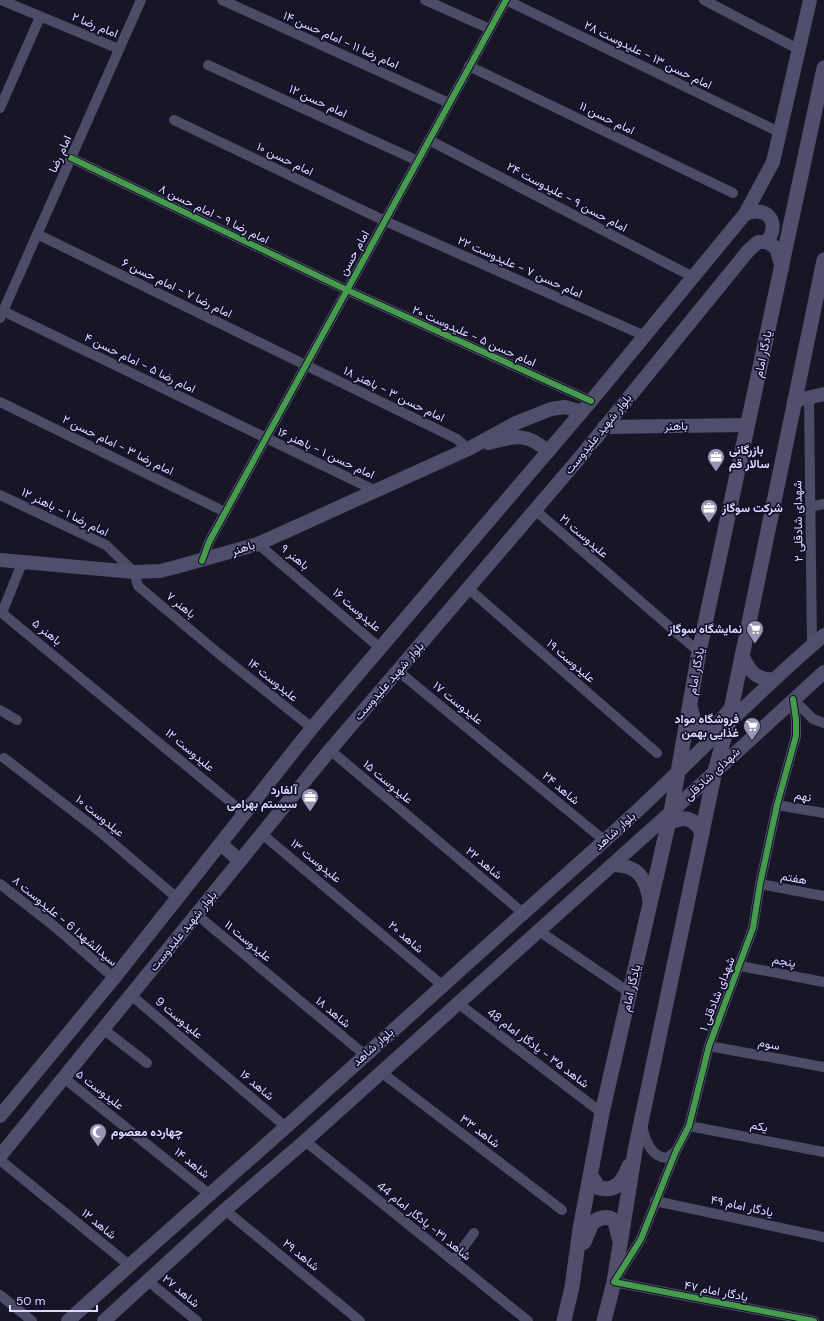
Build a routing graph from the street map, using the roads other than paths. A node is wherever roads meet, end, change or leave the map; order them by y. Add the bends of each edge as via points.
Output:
1 (1, 0) edge
2 (141, 0) edge
3 (222, 0) edge
4 (424, 0) edge
5 (506, 0) edge
6 (704, 0) edge
7 (810, 0) edge
8 (40, 16) junction
9 (490, 29) junction
10 (119, 49) junction
11 (798, 49) junction
12 (208, 64) dead end
13 (469, 66) junction
14 (824, 68) edge
15 (450, 103) junction
16 (0, 108) edge
17 (174, 120) dead end
18 (779, 132) junction
19 (429, 140) junction
20 (71, 158) junction
21 (418, 161) junction
22 (733, 193) dead end
23 (745, 214) junction
24 (385, 221) junction
25 (37, 234) junction
26 (767, 242) junction
27 (824, 260) edge
28 (782, 268) junction
29 (693, 277) junction
30 (347, 290) junction
31 (820, 299) edge
32 (2, 314) edge
33 (645, 336) junction
34 (306, 365) junction
35 (824, 394) edge
36 (809, 397) junction
37 (592, 401) junction
38 (794, 401) junction
39 (0, 402) edge
40 (582, 412) junction
41 (747, 425) junction
42 (604, 426) junction
43 (266, 438) junction
44 (468, 449) junction
45 (548, 452) junction
46 (376, 491) junction
47 (0, 495) edge
48 (824, 504) edge
49 (810, 507) junction
50 (535, 510) junction
51 (225, 512) junction
52 (258, 544) junction
53 (0, 560) edge
54 (202, 561) junction
55 (22, 563) junction
56 (134, 572) junction
57 (469, 588) junction
58 (316, 591) joint
59 (824, 635) edge
60 (812, 645) junction
61 (380, 648) junction
62 (699, 652) junction
63 (218, 653) joint
64 (742, 654) junction
65 (398, 671) junction
66 (824, 672) edge
67 (774, 679) junction
68 (793, 699) junction
69 (117, 706) joint
70 (690, 706) junction
71 (731, 709) junction
72 (0, 710) edge
73 (17, 720) dead end
74 (824, 723) edge
75 (728, 724) junction
76 (312, 728) junction
77 (330, 750) junction
78 (657, 753) dead end
79 (501, 755) joint
80 (4, 758) dead end
81 (715, 771) junction
82 (678, 773) junction
83 (778, 805) junction
84 (824, 813) edge
85 (245, 814) junction
86 (670, 818) junction
87 (702, 833) junction
88 (262, 834) junction
89 (429, 834) joint
90 (605, 840) junction
91 (221, 844) junction
92 (240, 861) junction
93 (612, 865) junction
94 (0, 884) edge
95 (760, 884) junction
96 (824, 896) edge
97 (177, 898) junction
98 (650, 903) junction
99 (353, 909) joint
100 (522, 912) junction
101 (196, 914) junction
102 (539, 931) junction
103 (740, 966) junction
104 (114, 978) junction
105 (824, 982) edge
106 (442, 985) junction
107 (284, 988) joint
108 (131, 994) junction
109 (630, 994) junction
110 (459, 1004) junction
111 (103, 1029) junction
112 (709, 1046) junction
113 (365, 1055) junction
114 (211, 1062) joint
115 (147, 1063) dead end
116 (824, 1067) edge
117 (381, 1072) junction
118 (64, 1078) junction
119 (602, 1114) junction
120 (0, 1116) edge
121 (642, 1122) junction
122 (689, 1126) junction
123 (286, 1127) junction
124 (140, 1138) joint
125 (305, 1141) junction
126 (636, 1151) junction
127 (676, 1151) junction
128 (824, 1152) edge
129 (0, 1156) edge
130 (0, 1160) edge
131 (591, 1176) junction
132 (209, 1194) junction
133 (655, 1201) junction
134 (225, 1210) junction
135 (562, 1210) dead end
136 (474, 1233) dead end
137 (824, 1237) edge
138 (620, 1247) junction
139 (453, 1261) junction
140 (129, 1265) junction
141 (148, 1281) junction
142 (614, 1282) junction
143 (572, 1287) junction
144 (0, 1295) edge
145 (32, 1321) edge
146 (68, 1321) edge
147 (104, 1321) edge
148 (197, 1321) edge
149 (360, 1321) edge
150 (528, 1321) edge
151 (564, 1321) edge
152 (604, 1321) edge
153 (814, 1321) edge

1 - 8 street, امام رضا ۲
2 - 10 street, امام رضا
3 - 15 street, امام رضا ۱۱ - امام حسن ۱۴
4 - 9 street
5 - 9 street, امام حسن
5 - 18 street, امام حسن ۱۳ - علیدوست ۲۸
6 - 11 street
7 - 11 main road, بلوار شهید علیدوست
8 - 10 street, امام رضا ۲
8 - 16 street
9 - 13 street, امام حسن
10 - 20 street, امام رضا
11 - 18 main road, بلوار شهید علیدوست
12 - 21 street, امام حسن ۱۲
13 - 15 street, امام حسن
13 - 22 street, امام حسن ۱۱
14 - 28 main road, یادگار امام
15 - 19 street, امام حسن
17 - 24 street, امام حسن ۱۰
18 - 23 main road, بلوار شهید علیدوست via 773,162
19 - 21 street, امام حسن
19 - 29 street, امام حسن ۹ - علیدوست ۲۴
20 - 25 street, امام رضا
20 - 30 street, امام رضا ۹ - امام حسن ۸
21 - 24 street, امام حسن
23 - 26 main road via 753,210 770,217 774,225
23 - 29 main road, بلوار شهید علیدوست
24 - 30 street, امام حسن
24 - 33 street, امام حسن ۷ - علیدوست ۲۲
25 - 32 street, امام رضا
25 - 34 street, امام رضا ۷ - امام حسن ۶
26 - 28 main road via 776,248
26 - 42 main road, بلوار شهید علیدوست via 758,242 748,251
27 - 31 main road
28 - 41 main road, یادگار امام
29 - 33 main road, بلوار شهید علیدوست
30 - 34 street, امام حسن
30 - 37 street, امام حسن ۵ - علیدوست ۲۰
31 - 38 main road
32 - 43 street, امام رضا ۵ - امام حسن ۴
33 - 37 main road, بلوار شهید علیدوست
34 - 43 street, امام حسن
34 - 44 street, امام حسن ۳ - باهنر ۱۸ via 457,439
35 - 36 main road
36 - 38 main road
36 - 49 street, شهدای شادقلی ۲
37 - 40 main road, بلوار شهید علیدوست
38 - 64 main road
39 - 51 street, امام رضا ۳ - امام حسن ۲
40 - 44 main road, باهنر via 565,407 551,409 516,423
40 - 45 main road, بلوار شهید علیدوست
41 - 42 main road, باهنر
41 - 62 main road, یادگار امام
42 - 50 main road, بلوار شهید علیدوست
43 - 46 street, امام حسن ۱ - باهنر ۱۶
43 - 51 street, امام حسن
44 - 45 main road, باهنر via 528,437
44 - 46 main road, باهنر
45 - 61 main road, بلوار شهید علیدوست
46 - 52 main road, باهنر
47 - 56 street, امام رضا ۱ - باهنر ۱۲ via 106,545
48 - 49 street
49 - 60 street, شهدای شادقلی ۲
50 - 57 main road, بلوار شهید علیدوست
50 - 62 street, علیدوست ۲۱
51 - 54 street, امام حسن
52 - 54 main road, باهنر
52 - 58 street, باهنر ۹
53 - 55 main road, باهنر
54 - 56 main road, باهنر via 160,571
55 - 56 main road, باهنر
55 - 69 street, باهنر ۵ via 2,612
56 - 63 street, باهنر ۷ via 138,586
57 - 65 main road, بلوار شهید علیدوست
57 - 78 street, علیدوست ۱۹
58 - 61 street, علیدوست ۱۶
59 - 60 main road, شهدای شادقلی
60 - 67 main road, شهدای شادقلی
61 - 76 main road, بلوار شهید علیدوست
62 - 70 main road, یادگار امام
63 - 76 street, علیدوست ۱۴
64 - 67 main road via 750,671 766,680
64 - 71 main road
65 - 77 main road, بلوار شهید علیدوست
65 - 79 street, علیدوست ۱۷
66 - 68 main road, شهدای شادقلی
67 - 75 main road, شهدای شادقلی
68 - 74 street via 813,719
68 - 81 main road, شهدای شادقلی
68 - 83 street, شهدای شادقلی ۱ via 796,736
69 - 85 street, علیدوست ۱۲
70 - 71 main road via 696,724 707,729 715,727
70 - 82 main road, یادگار امام
71 - 75 main road
72 - 73 street
75 - 81 main road
75 - 82 main road, شهدای شادقلی
76 - 85 main road, بلوار شهید علیدوست
77 - 88 main road, بلوار شهید علیدوست
77 - 89 street, علیدوست ۱۵
79 - 90 street, شاهد ۲۴
80 - 97 street, عیلدوست ۱۰ via 99,832
81 - 86 main road, شهدای شادقلی
81 - 87 main road
82 - 86 main road, یادگار امام
82 - 90 main road, بلوار شاهد
83 - 84 street, نهم
83 - 95 street, شهدای شادقلی ۱
85 - 91 main road, بلوار شهید علیدوست
86 - 87 main road via 690,819
86 - 93 main road, بلوار شاهد
86 - 98 main road, یادگار امام
87 - 121 main road
88 - 92 main road, بلوار شهید علیدوست
88 - 99 street, علیدوست ۱۳
89 - 100 street, شاهد ۲۲
90 - 100 main road, بلوار شاهد
91 - 92 main road
91 - 97 main road, بلوار شهید علیدوست
92 - 101 main road, بلوار شهید علیدوست
93 - 98 main road via 626,865 636,870 644,880
93 - 102 main road, بلوار شاهد
94 - 104 street, سیدالشهدا 6 - علیدوست ۸
95 - 96 street, هفتم
95 - 103 street, شهدای شادقلی ۱ via 753,928
97 - 104 main road, بلوار شهید علیدوست
98 - 109 main road, یادگار امام
99 - 106 street, شاهد ۲۰
100 - 106 main road, بلوار شاهد
101 - 107 street, علیدوست ۱۱
101 - 108 main road, بلوار شهید علیدوست
102 - 109 street
102 - 110 main road, بلوار شاهد
103 - 105 street, پنجم
103 - 112 street, شهدای شادقلی ۱
104 - 120 main road, بلوار شهید علیدوست
106 - 113 main road, بلوار شاهد
107 - 113 street, شاهد ۱۸
108 - 111 main road, بلوار شهید علیدوست
108 - 114 street, علیدوست 9
109 - 119 main road, یادگار امام
110 - 117 main road, بلوار شاهد
110 - 119 street, شاهد ۳۵ - یادگار امام 48
111 - 115 street
111 - 118 main road, بلوار شهید علیدوست
112 - 116 street, سوم
112 - 122 street, شهدای شادقلی ۱
113 - 123 main road, بلوار شاهد
114 - 123 street, شاهد ۱۶
117 - 125 main road, بلوار شاهد
117 - 135 street, شاهد ۳۳
118 - 124 street, علیدوست ۵
118 - 129 main road, بلوار شهید علیدوست
119 - 131 main road, یادگار امام
121 - 126 main road
121 - 127 street via 645,1138 654,1153 661,1158 667,1158
122 - 127 street, شهدای شادقلی ۱
122 - 128 street, یکم
123 - 132 main road, بلوار شاهد
124 - 132 street, شاهد ۱۴
125 - 134 main road, بلوار شاهد
125 - 139 street, شاهد ۳۱- یادگار امام 44
126 - 131 main road via 622,1182 617,1186 599,1188
126 - 138 main road
127 - 133 street, شهدای شادقلی ۱
130 - 140 street, شاهد ۱۲
131 - 143 main road, یادگار امام
132 - 140 main road, بلوار شاهد
133 - 137 street, یادگار امام ۴۹
133 - 142 street, شهدای شادقلی ۱ via 641,1239
134 - 141 main road, بلوار شاهد
134 - 149 street, شاهد ۲۹
136 - 139 street
138 - 142 main road
138 - 143 main road via 615,1221 603,1217 592,1223
139 - 150 street, شاهد ۳۱- یادگار امام 44
140 - 146 main road, بلوار شاهد
141 - 147 main road, بلوار شاهد
141 - 148 street, شاهد ۲۷
142 - 152 main road
142 - 153 street, یادگار امام ۴۷
143 - 151 main road, یادگار امام
144 - 145 street

